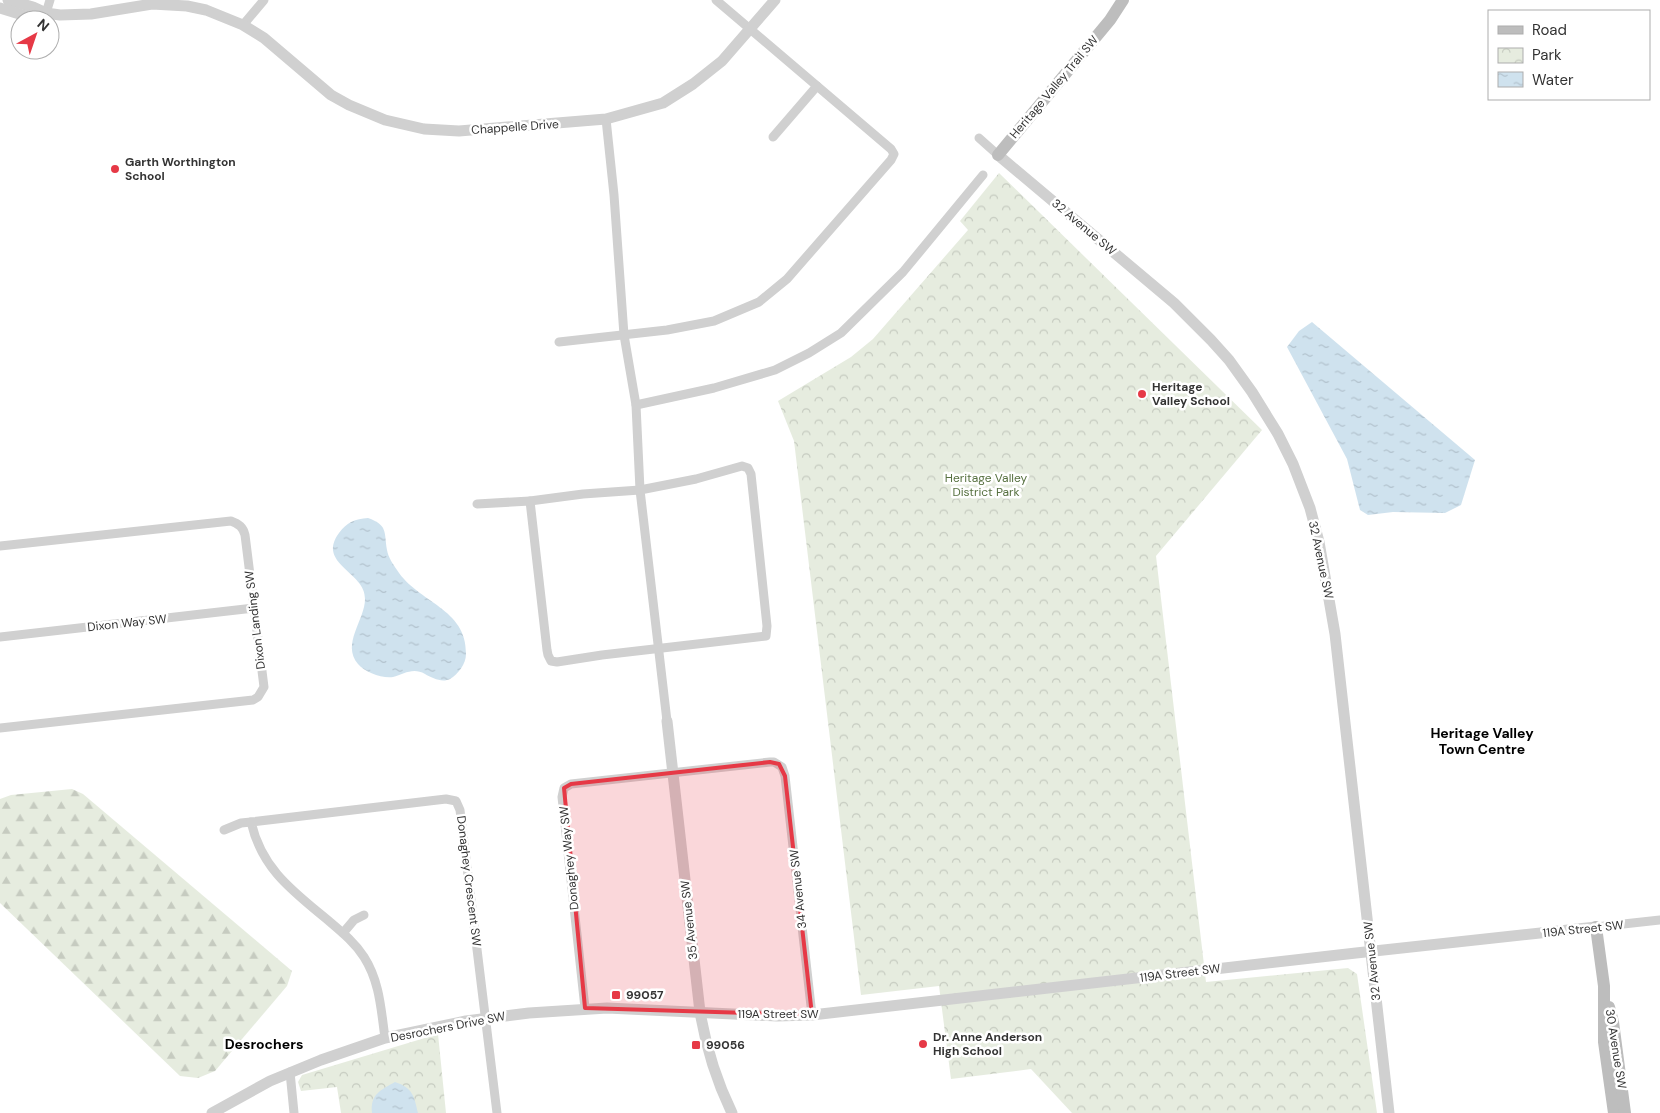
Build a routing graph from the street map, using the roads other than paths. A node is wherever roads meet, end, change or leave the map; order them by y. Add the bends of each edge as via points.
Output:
1 (8, 0) edge
2 (264, 0) edge
3 (716, 0) edge
4 (776, 0) edge
5 (1123, 0) edge
6 (1134, 0) edge
7 (40, 10) edge
8 (60, 15) edge
9 (1110, 20) junction
10 (243, 25) junction
11 (751, 29) junction
12 (817, 86) junction
13 (606, 120) junction
14 (773, 137) dead end
15 (979, 138) dead end
16 (998, 154) junction
17 (983, 176) dead end
18 (624, 335) junction
19 (558, 342) dead end
20 (636, 405) junction
21 (640, 490) junction
22 (530, 502) junction
23 (477, 504) dead end
24 (0, 546) edge
25 (254, 608) junction
26 (0, 637) edge
27 (660, 649) junction
28 (667, 721) joint
29 (0, 728) edge
30 (673, 773) junction
31 (251, 822) junction
32 (224, 830) dead end
33 (364, 915) dead end
34 (1660, 920) edge
35 (1596, 927) junction
36 (343, 933) junction
37 (1371, 951) junction
38 (1604, 986) junction
39 (585, 1008) junction
40 (700, 1012) junction
41 (812, 1015) junction
42 (486, 1018) junction
43 (385, 1038) junction
44 (290, 1072) junction
45 (212, 1113) edge
46 (294, 1113) edge
47 (498, 1113) edge
48 (732, 1113) edge
49 (1389, 1113) edge
50 (1614, 1113) edge
51 (1625, 1113) edge

1 - 7 street
2 - 10 street
3 - 11 street
4 - 11 street, Chappelle Drive
5 - 9 main road, Heritage Valley Trail SW
6 - 9 main road, Heritage Valley Trail SW
8 - 10 street, Chappelle Drive via 152,4 206,10
9 - 16 main road, Heritage Valley Trail SW
10 - 13 street, Chappelle Drive via 264,38 331,94 385,120 424,129 459,131
11 - 12 street
11 - 13 street, Chappelle Drive via 722,61 664,103
12 - 14 street
12 - 18 street via 891,149 894,154 891,160 787,279 758,302 714,321
13 - 18 street
15 - 16 street, 32 Avenue SW
16 - 37 street, 32 Avenue SW via 1174,303 1211,340 1252,392 1286,450 1310,508 1326,576
17 - 20 street via 903,272 841,333 775,370 714,388
18 - 19 street
18 - 20 street
20 - 21 street
21 - 22 street
21 - 27 street
21 - 27 street via 742,466 751,474 766,636
22 - 23 street
22 - 27 street via 547,650 551,661
24 - 25 street, Dixon Landing SW via 231,521 244,530
25 - 26 street, Dixon Way SW
25 - 29 street, Dixon Landing SW via 264,687 252,700
27 - 28 street
28 - 30 street, 35 Avenue SW
30 - 39 street, Donaghey Way SW via 571,784 564,788
30 - 40 street, 35 Avenue SW
30 - 41 street, 34 Avenue SW via 770,762 782,767
31 - 32 street, Donaghey Crescent SW
31 - 36 street via 259,848 276,874
31 - 42 street, Donaghey Crescent SW via 446,799 456,801 460,810
33 - 36 street via 354,920
34 - 35 street, 119A Street SW
35 - 37 street, 119A Street SW
35 - 38 main road, 30 Avenue SW
36 - 43 street via 357,947 372,974 380,997
37 - 41 street, 119A Street SW
37 - 49 street, 32 Avenue SW
38 - 50 main road, 30 Avenue SW via 1604,1042
38 - 51 main road, 30 Avenue SW via 1613,1022
39 - 40 street, Desrochers Drive SW
39 - 42 street, Desrochers Drive SW
40 - 41 street, 119A Street SW
40 - 48 street, 35 Avenue SW via 715,1074
42 - 43 street, Desrochers Drive SW
42 - 47 street
43 - 44 street, Desrochers Drive SW
44 - 45 street, Desrochers Drive SW
44 - 46 street

